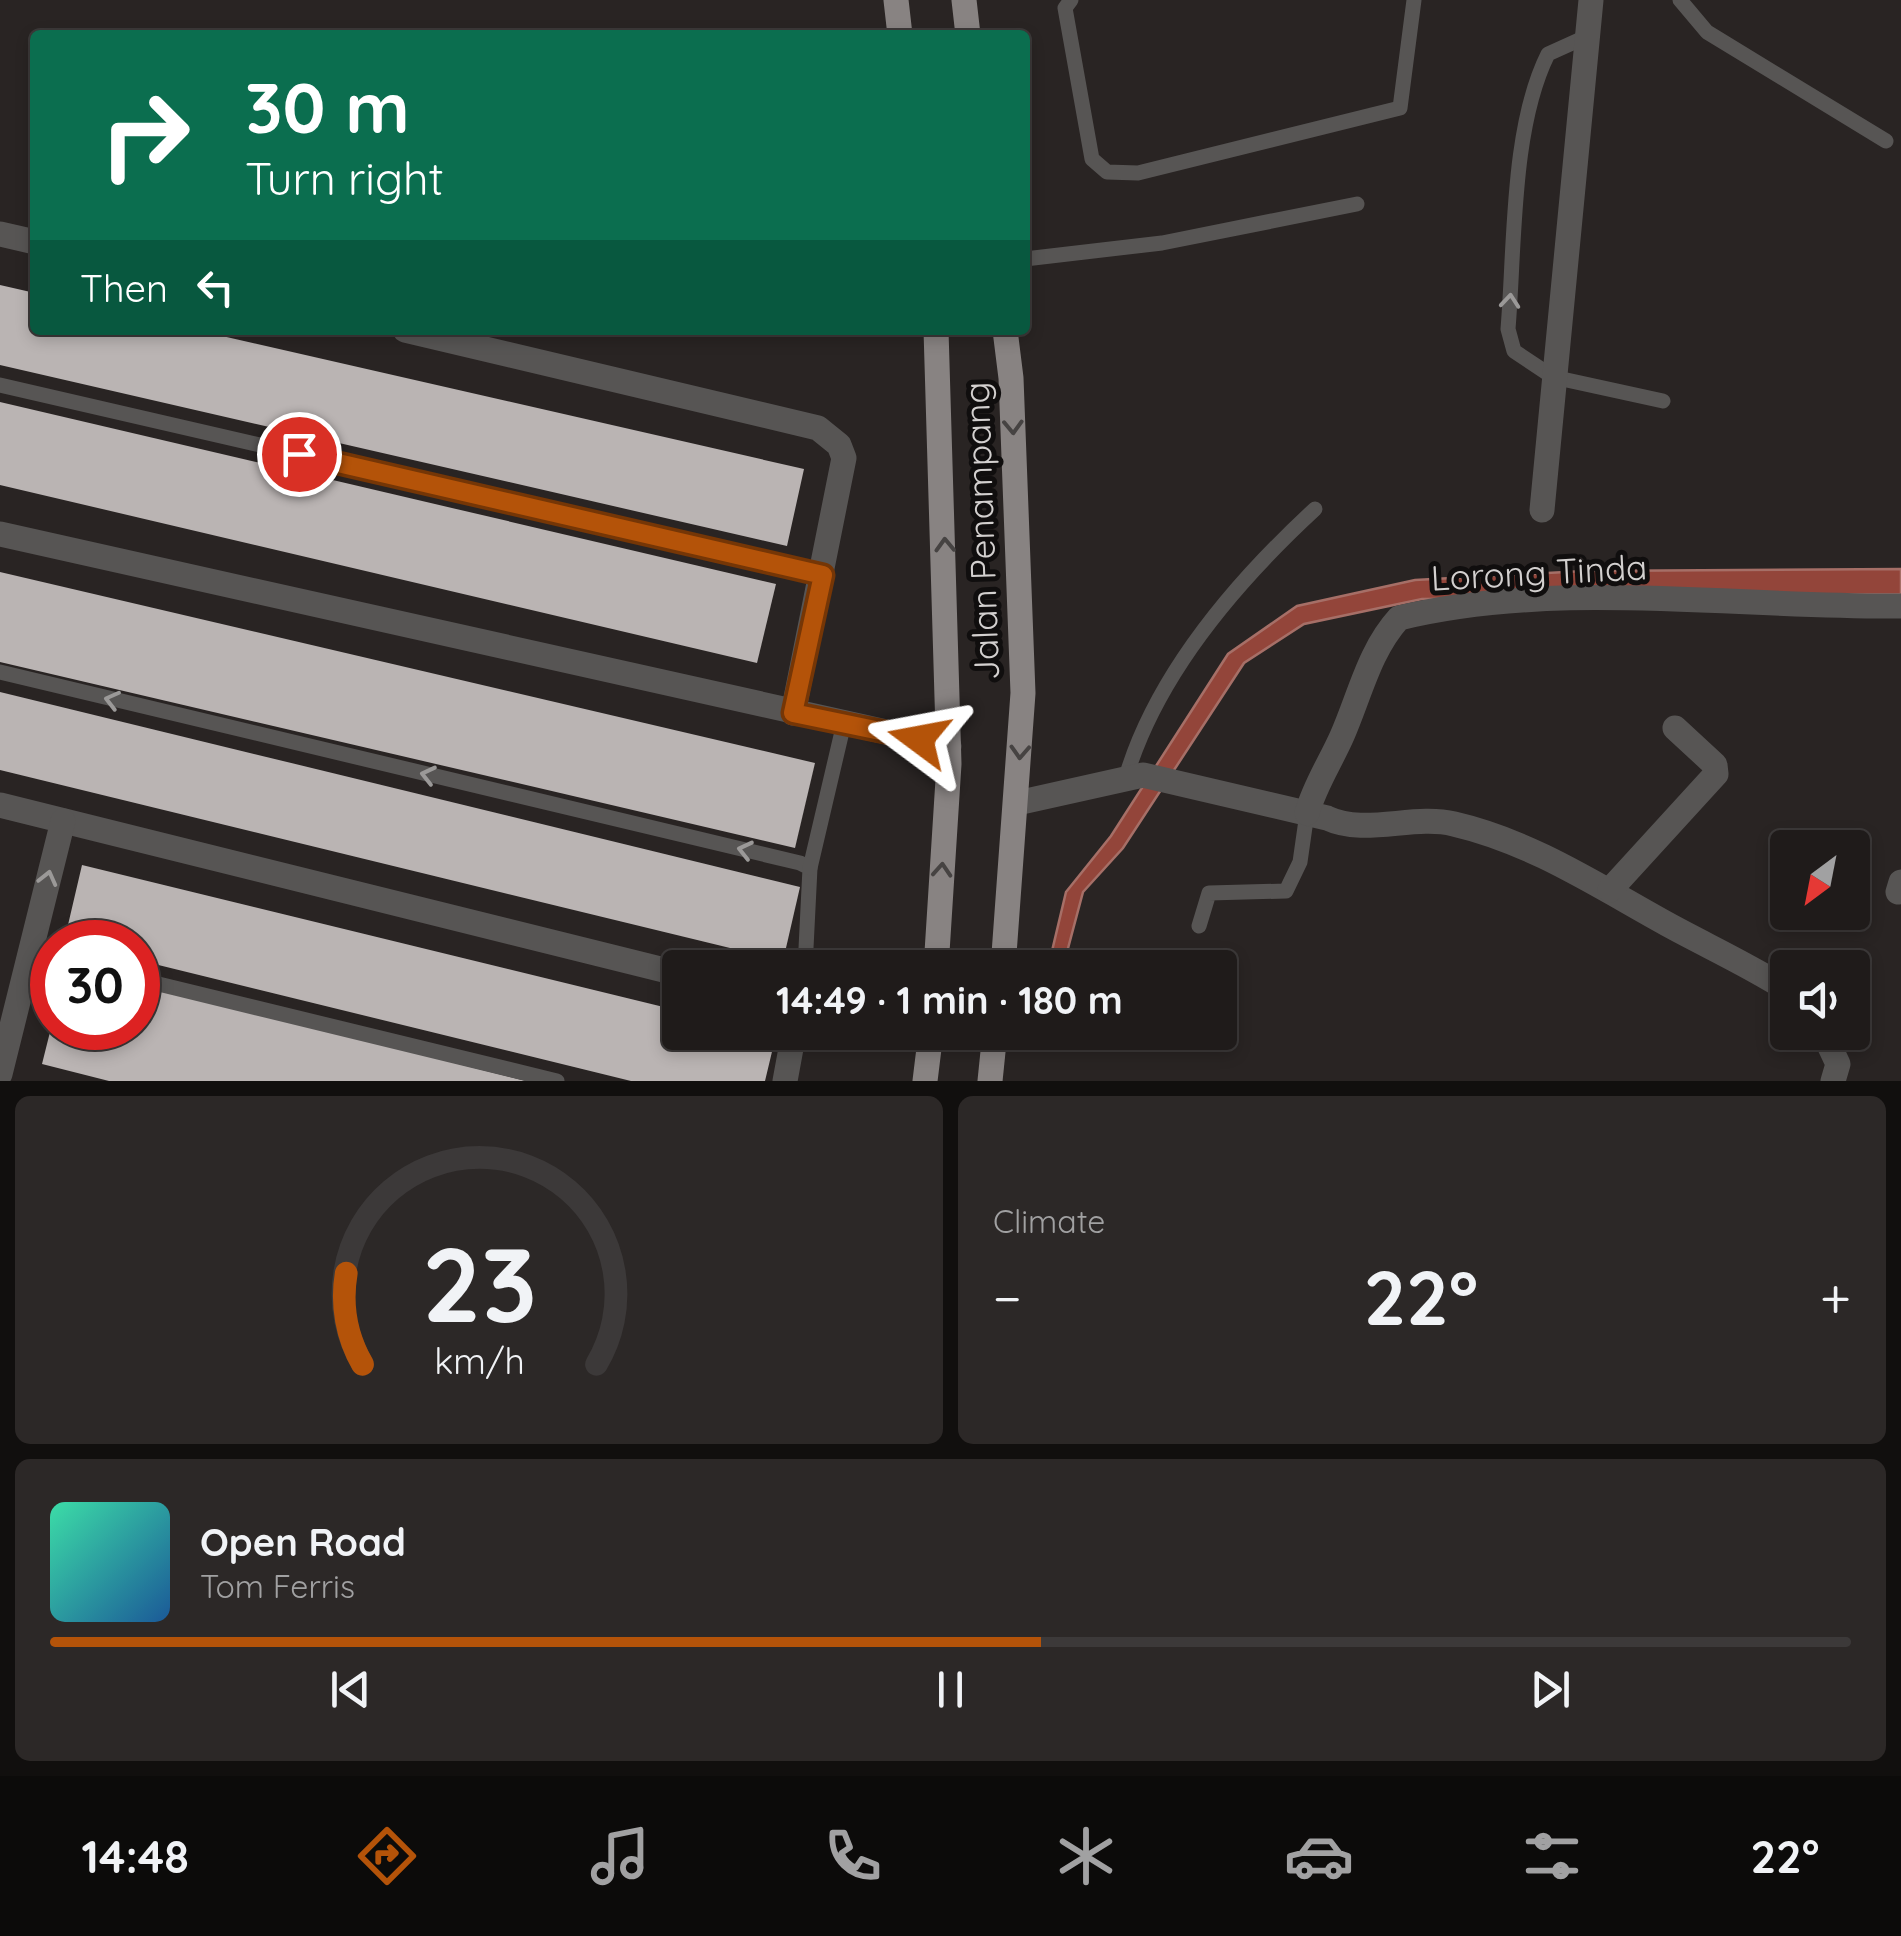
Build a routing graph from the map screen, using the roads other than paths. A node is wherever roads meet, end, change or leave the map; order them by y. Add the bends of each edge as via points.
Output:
1 (896, 0) edge
2 (964, 0) edge
3 (1071, 0) edge
4 (1414, 0) edge
5 (1591, 0) edge
6 (1680, 0) edge
7 (899, 30) edge
8 (967, 30) edge
9 (1590, 35) junction
10 (1886, 140) dead end
11 (1358, 204) dead end
12 (0, 234) edge
13 (30, 241) edge
14 (1030, 258) edge
15 (426, 335) edge
16 (936, 335) edge
17 (1005, 335) edge
18 (1553, 377) junction
19 (0, 385) edge
20 (1663, 401) dead end
21 (1315, 509) dead end
22 (1542, 510) dead end
23 (0, 534) edge
24 (823, 575) junction
25 (1901, 606) edge
26 (0, 672) edge
27 (793, 713) junction
28 (844, 723) junction
29 (1675, 728) dead end
30 (949, 746) junction
31 (1134, 776) junction
32 (1017, 802) junction
33 (0, 806) edge
34 (1307, 814) junction
35 (62, 821) junction
36 (810, 868) junction
37 (1610, 890) junction
38 (47, 920) edge
39 (1198, 926) dead end
40 (806, 950) edge
41 (937, 950) edge
42 (1005, 950) edge
43 (662, 970) edge
44 (1770, 980) edge
45 (160, 984) edge
46 (30, 988) edge
47 (791, 1050) edge
48 (928, 1050) edge
49 (993, 1050) edge
50 (1831, 1050) edge
51 (0, 1076) edge
52 (16, 1081) edge
53 (557, 1081) edge
54 (785, 1081) edge
55 (925, 1081) edge
56 (990, 1081) edge
57 (1833, 1081) edge

1 - 7 main road
2 - 8 main road
3 - 4 lane via 1065,8 1092,159 1107,172 1138,173 1400,108
5 - 9 street
6 - 10 lane via 1707,32
9 - 18 street
18 -> 9 lane via 1514,352 1508,328 1522,158 1537,75 1548,54
11 - 14 lane via 1162,243
12 - 13 street
15 - 24 street via 818,428 844,458
30 -> 16 main road, Jalan Penampang
17 -> 32 main road, Jalan Penampang via 1023,693
18 - 20 lane
18 - 22 street
19 - 24 lane
21 - 31 lane via 1248,574 1208,626 1135,747
23 - 27 street
24 - 27 street
25 - 34 street, Lorong Tinda via 1521,602 1399,618 1378,643
36 -> 26 lane
27 - 28 street
28 - 30 street
28 - 36 lane
29 - 37 street via 1715,765 1716,774
41 -> 30 main road, Jalan Penampang
31 - 32 street
31 - 34 street
32 - 42 main road, Jalan Penampang
33 - 35 street
34 - 37 street via 1344,826 1454,824
34 - 39 lane via 1300,862 1286,891 1209,893
38 -> 35 street
35 - 43 street
36 - 40 lane
37 - 44 street
45 - 53 lane
46 - 51 street
47 - 54 street
48 - 55 main road
49 - 56 main road
50 - 57 street via 1838,1064
51 - 52 street

